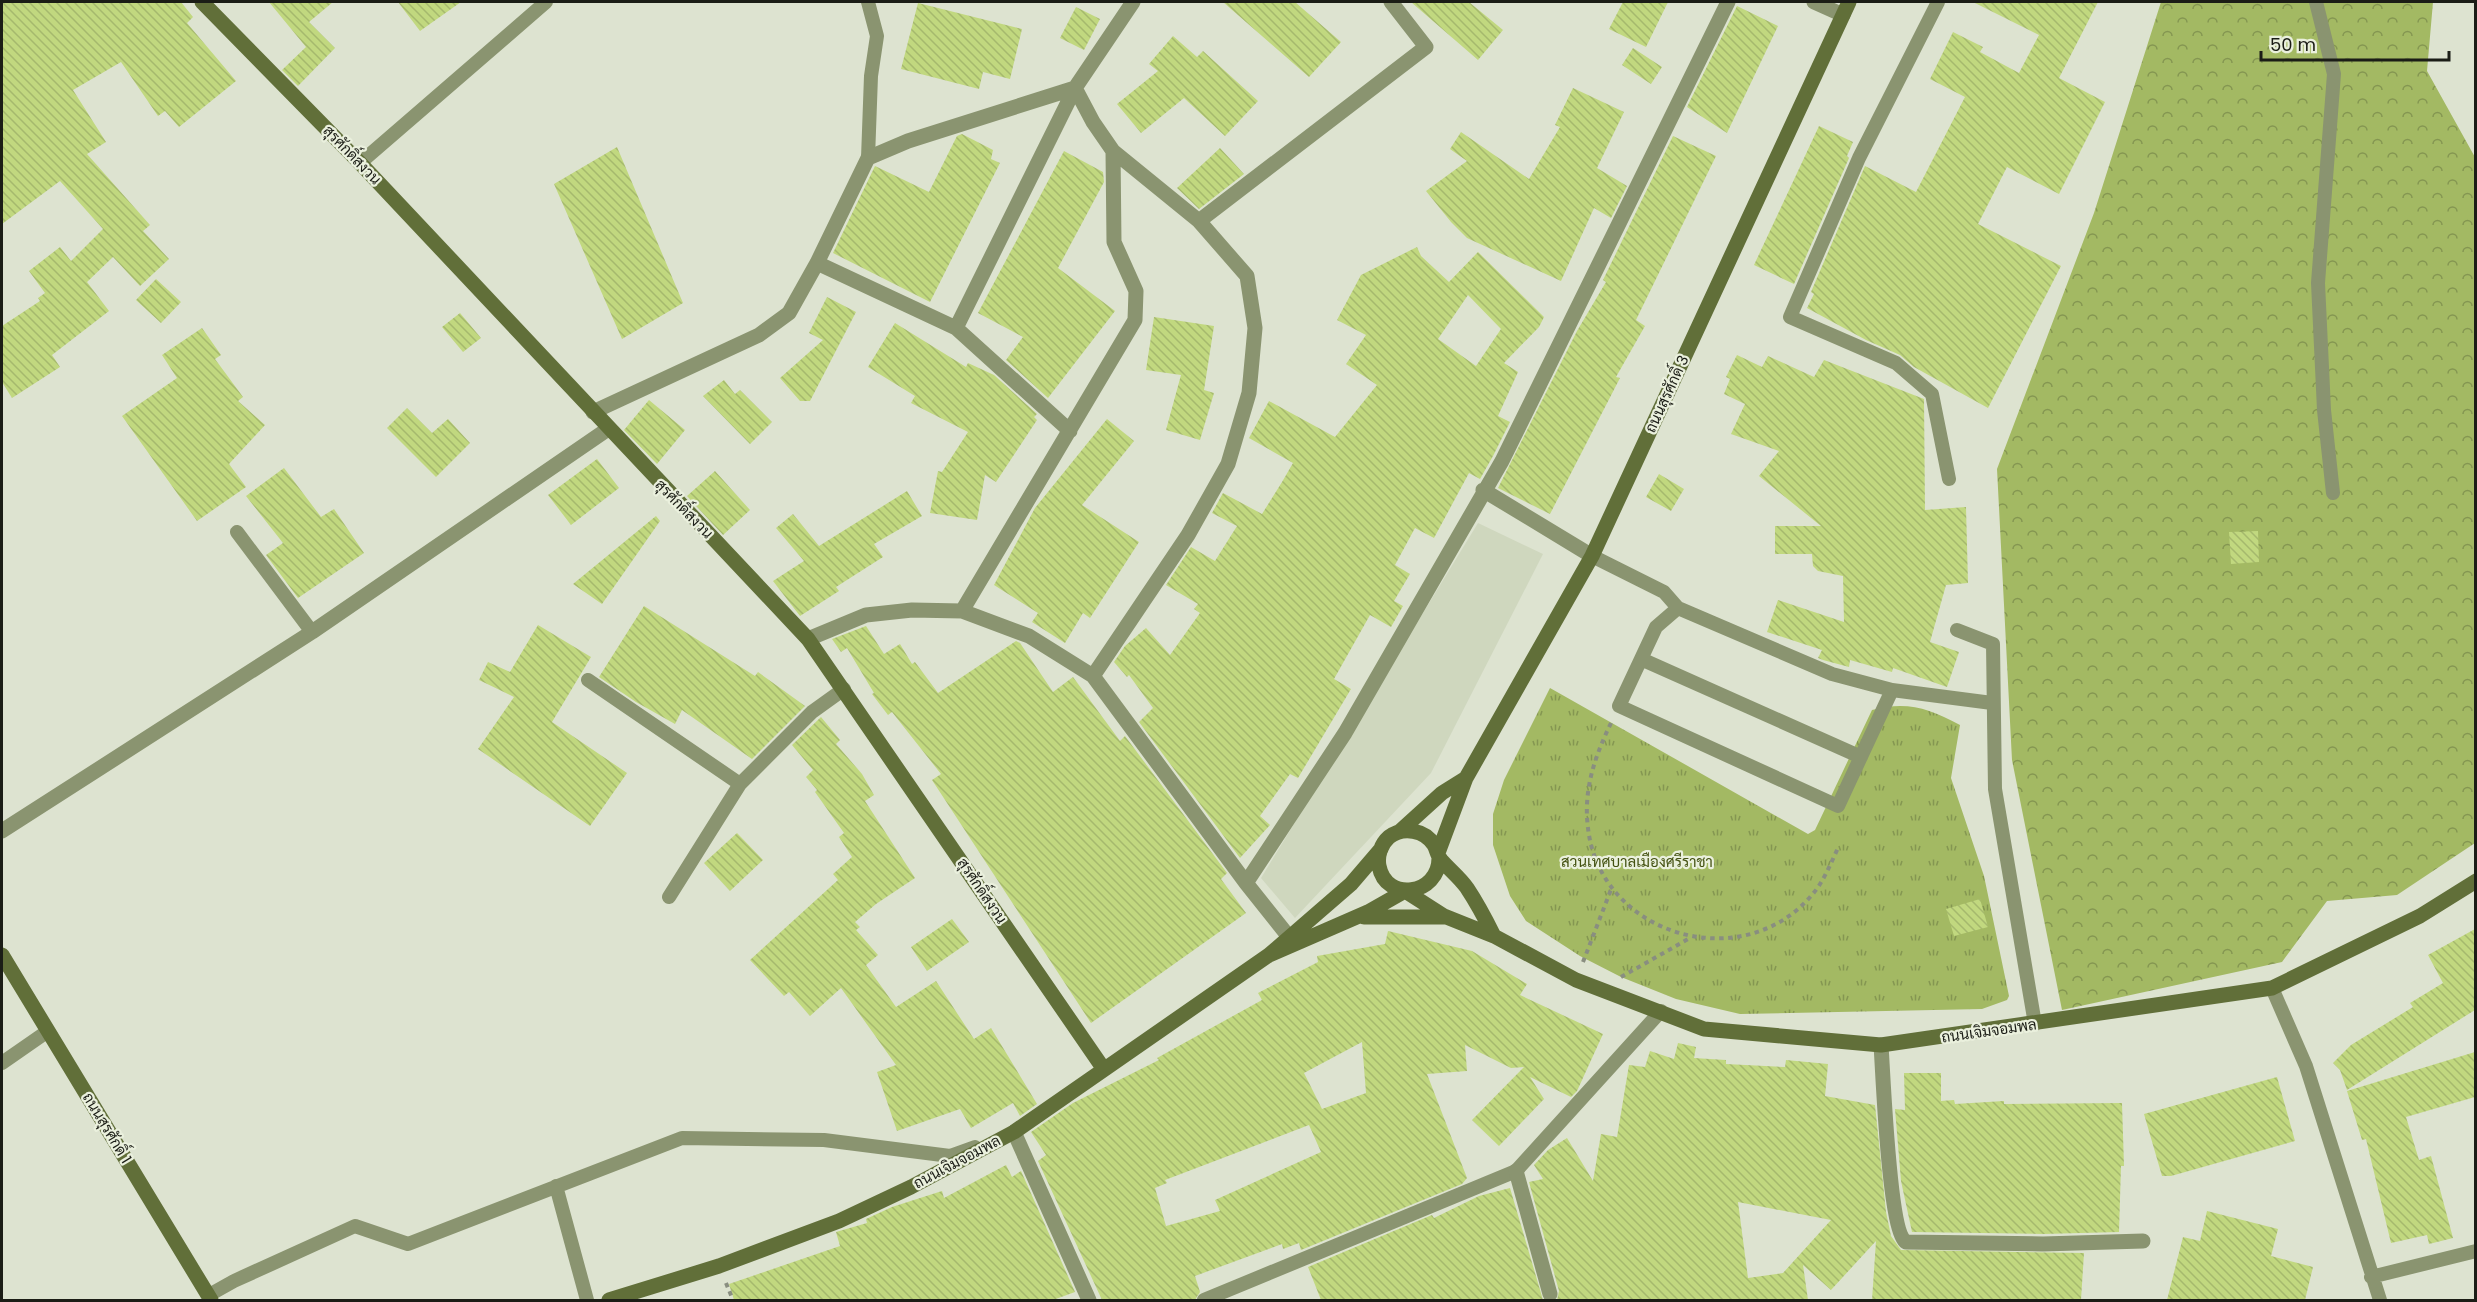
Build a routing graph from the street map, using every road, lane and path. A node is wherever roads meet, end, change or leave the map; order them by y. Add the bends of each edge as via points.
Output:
1 (202, 2) edge
2 (546, 2) edge
3 (868, 2) edge
4 (1133, 2) edge
5 (1391, 2) edge
6 (1728, 2) edge
7 (1814, 2) edge
8 (1938, 2) edge
9 (2316, 2) edge
10 (1846, 8) edge
11 (1076, 88) junction
12 (1113, 152) junction
13 (868, 158) junction
14 (360, 163) junction
15 (1199, 221) junction
16 (817, 263) junction
17 (956, 328) junction
18 (593, 412) junction
19 (608, 429) junction
20 (1070, 431) junction
21 (1949, 479) dead end
22 (1483, 490) junction
23 (2333, 493) dead end
24 (237, 532) dead end
25 (1592, 556) junction
26 (1678, 608) junction
27 (962, 611) junction
28 (1957, 630) dead end
29 (312, 632) junction
30 (808, 639) junction
31 (1641, 659) junction
32 (1093, 676) junction
33 (588, 680) dead end
34 (843, 689) junction
35 (1892, 690) junction
36 (1992, 703) junction
37 (1619, 706) junction
38 (1861, 757) junction
39 (1466, 778) junction
40 (740, 784) junction
41 (2, 831) edge
42 (1399, 832) junction
43 (1838, 848) dead end
44 (1381, 849) junction
45 (1438, 856) junction
46 (2475, 881) edge
47 (1246, 883) junction
48 (1612, 887) junction
49 (1406, 891) junction
50 (669, 897) dead end
51 (1448, 917) junction
52 (1354, 918) junction
53 (1494, 936) junction
54 (1289, 937) junction
55 (1691, 938) junction
56 (2, 955) edge
57 (1269, 955) junction
58 (1576, 980) junction
59 (1602, 988) junction
60 (2272, 988) junction
61 (1661, 1011) junction
62 (2035, 1024) junction
63 (48, 1031) junction
64 (1881, 1045) junction
65 (2, 1063) edge
66 (1103, 1068) junction
67 (1014, 1132) junction
68 (1516, 1171) junction
69 (556, 1186) junction
70 (2143, 1241) dead end
71 (2475, 1251) edge
72 (2371, 1277) junction
73 (1550, 1294) dead end
74 (210, 1298) edge
75 (587, 1300) edge
76 (609, 1300) edge
77 (1089, 1300) edge
78 (1204, 1300) edge
79 (2380, 1300) edge

1 - 14 main road, สุรศักดิ์สงวน
2 - 14 lane
3 - 13 lane via 877,36 871,76
4 - 11 street
5 - 15 street via 1426,47
6 - 22 street via 1544,378
7 - 10 street
8 - 21 lane via 1859,158 1790,317 1896,363 1932,394
9 - 23 lane via 2334,74 2318,283 2324,410
10 - 25 main road, ถนนสุรศักดิ์ 3
11 - 12 street
11 - 13 street via 908,141
11 - 17 street
12 - 15 street
12 - 20 street via 1114,242 1136,291 1135,320
13 - 16 street
14 - 18 main road, สุรศักดิ์สงวน
15 - 32 street via 1247,276 1255,328 1249,393 1228,464 1188,535
16 - 17 street
16 - 18 street via 789,313 759,335
17 - 20 street
18 - 19 main road, สุรศักดิ์สงวน
19 - 29 street
19 - 30 main road, สุรศักดิ์สงวน
20 - 27 street
22 - 25 street
22 - 47 street via 1345,733
24 - 29 lane
25 - 26 lane via 1664,592
25 - 39 main road, ถนนสุรศักดิ์ 3
26 - 31 lane via 1656,627
26 - 35 lane via 1832,674
27 - 30 street via 912,610 866,615
27 - 32 street via 1029,636
28 - 36 lane via 1993,644
29 - 41 street
30 - 34 main road, สุรศักดิ์สงวน
31 - 37 lane
31 - 38 lane
32 - 47 street
33 - 40 lane
34 - 40 lane via 812,712
34 - 66 main road, สุรศักดิ์สงวน
35 - 36 lane
35 - 38 lane
36 - 62 lane via 1995,789
37 - 38 lane via 1838,806
37 - 48 path via 1593,764 1587,798 1588,830 1596,861
39 - 42 main road, ถนนสุรศักดิ์ 3 via 1442,793
39 - 45 main road, ถนนสุรศักดิ์ 3
40 - 50 lane
42 - 44 main road
42 - 45 main road via 1409,830 1427,837
43 - 55 path via 1812,896 1789,917 1763,931 1730,939
44 - 49 main road via 1381,874 1395,888
44 - 54 main road, ถนนเจิมจอมพล via 1351,884
45 - 49 main road via 1437,873 1431,881 1415,891
45 - 53 main road via 1466,886
46 - 60 main road, ถนนเจิมจอมพล via 2420,916
47 - 54 street
48 - 55 path via 1636,912 1660,927
48 - 58 path
49 - 51 main road, ถนนเจิมจอมพล
49 - 52 main road, ถนนเจิมจอมพล
51 - 52 main road
51 - 53 main road, ถนนเจิมจอมพล
52 - 57 main road, ถนนเจิมจอมพล
53 - 58 main road, ถนนเจิมจอมพล
54 - 57 main road, ถนนเจิมจอมพล
55 - 59 path
56 - 63 main road, ถนนสุรศักดิ์ 1
57 - 66 main road, ถนนเจิมจอมพล
58 - 59 main road, ถนนเจิมจอมพล
59 - 61 main road, ถนนเจิมจอมพล
60 - 62 main road, ถนนเจิมจอมพล
60 - 72 lane via 2306,1066
61 - 64 main road, ถนนเจิมจอมพล via 1704,1029
61 - 68 lane
62 - 64 main road, ถนนเจิมจอมพล
63 - 65 lane
63 - 74 main road, ถนนสุรศักดิ์ 1
64 - 70 street via 1890,1175 1897,1228 1906,1242
66 - 67 main road, ถนนเจิมจอมพล
67 - 69 lane via 950,1156 825,1140 682,1138
67 - 76 main road, ถนนเจิมจอมพล via 839,1221 719,1266
67 - 77 street
68 - 73 street
68 - 78 lane
69 - 74 lane via 408,1244 355,1226 234,1281
69 - 75 lane
71 - 72 lane
72 - 79 lane

